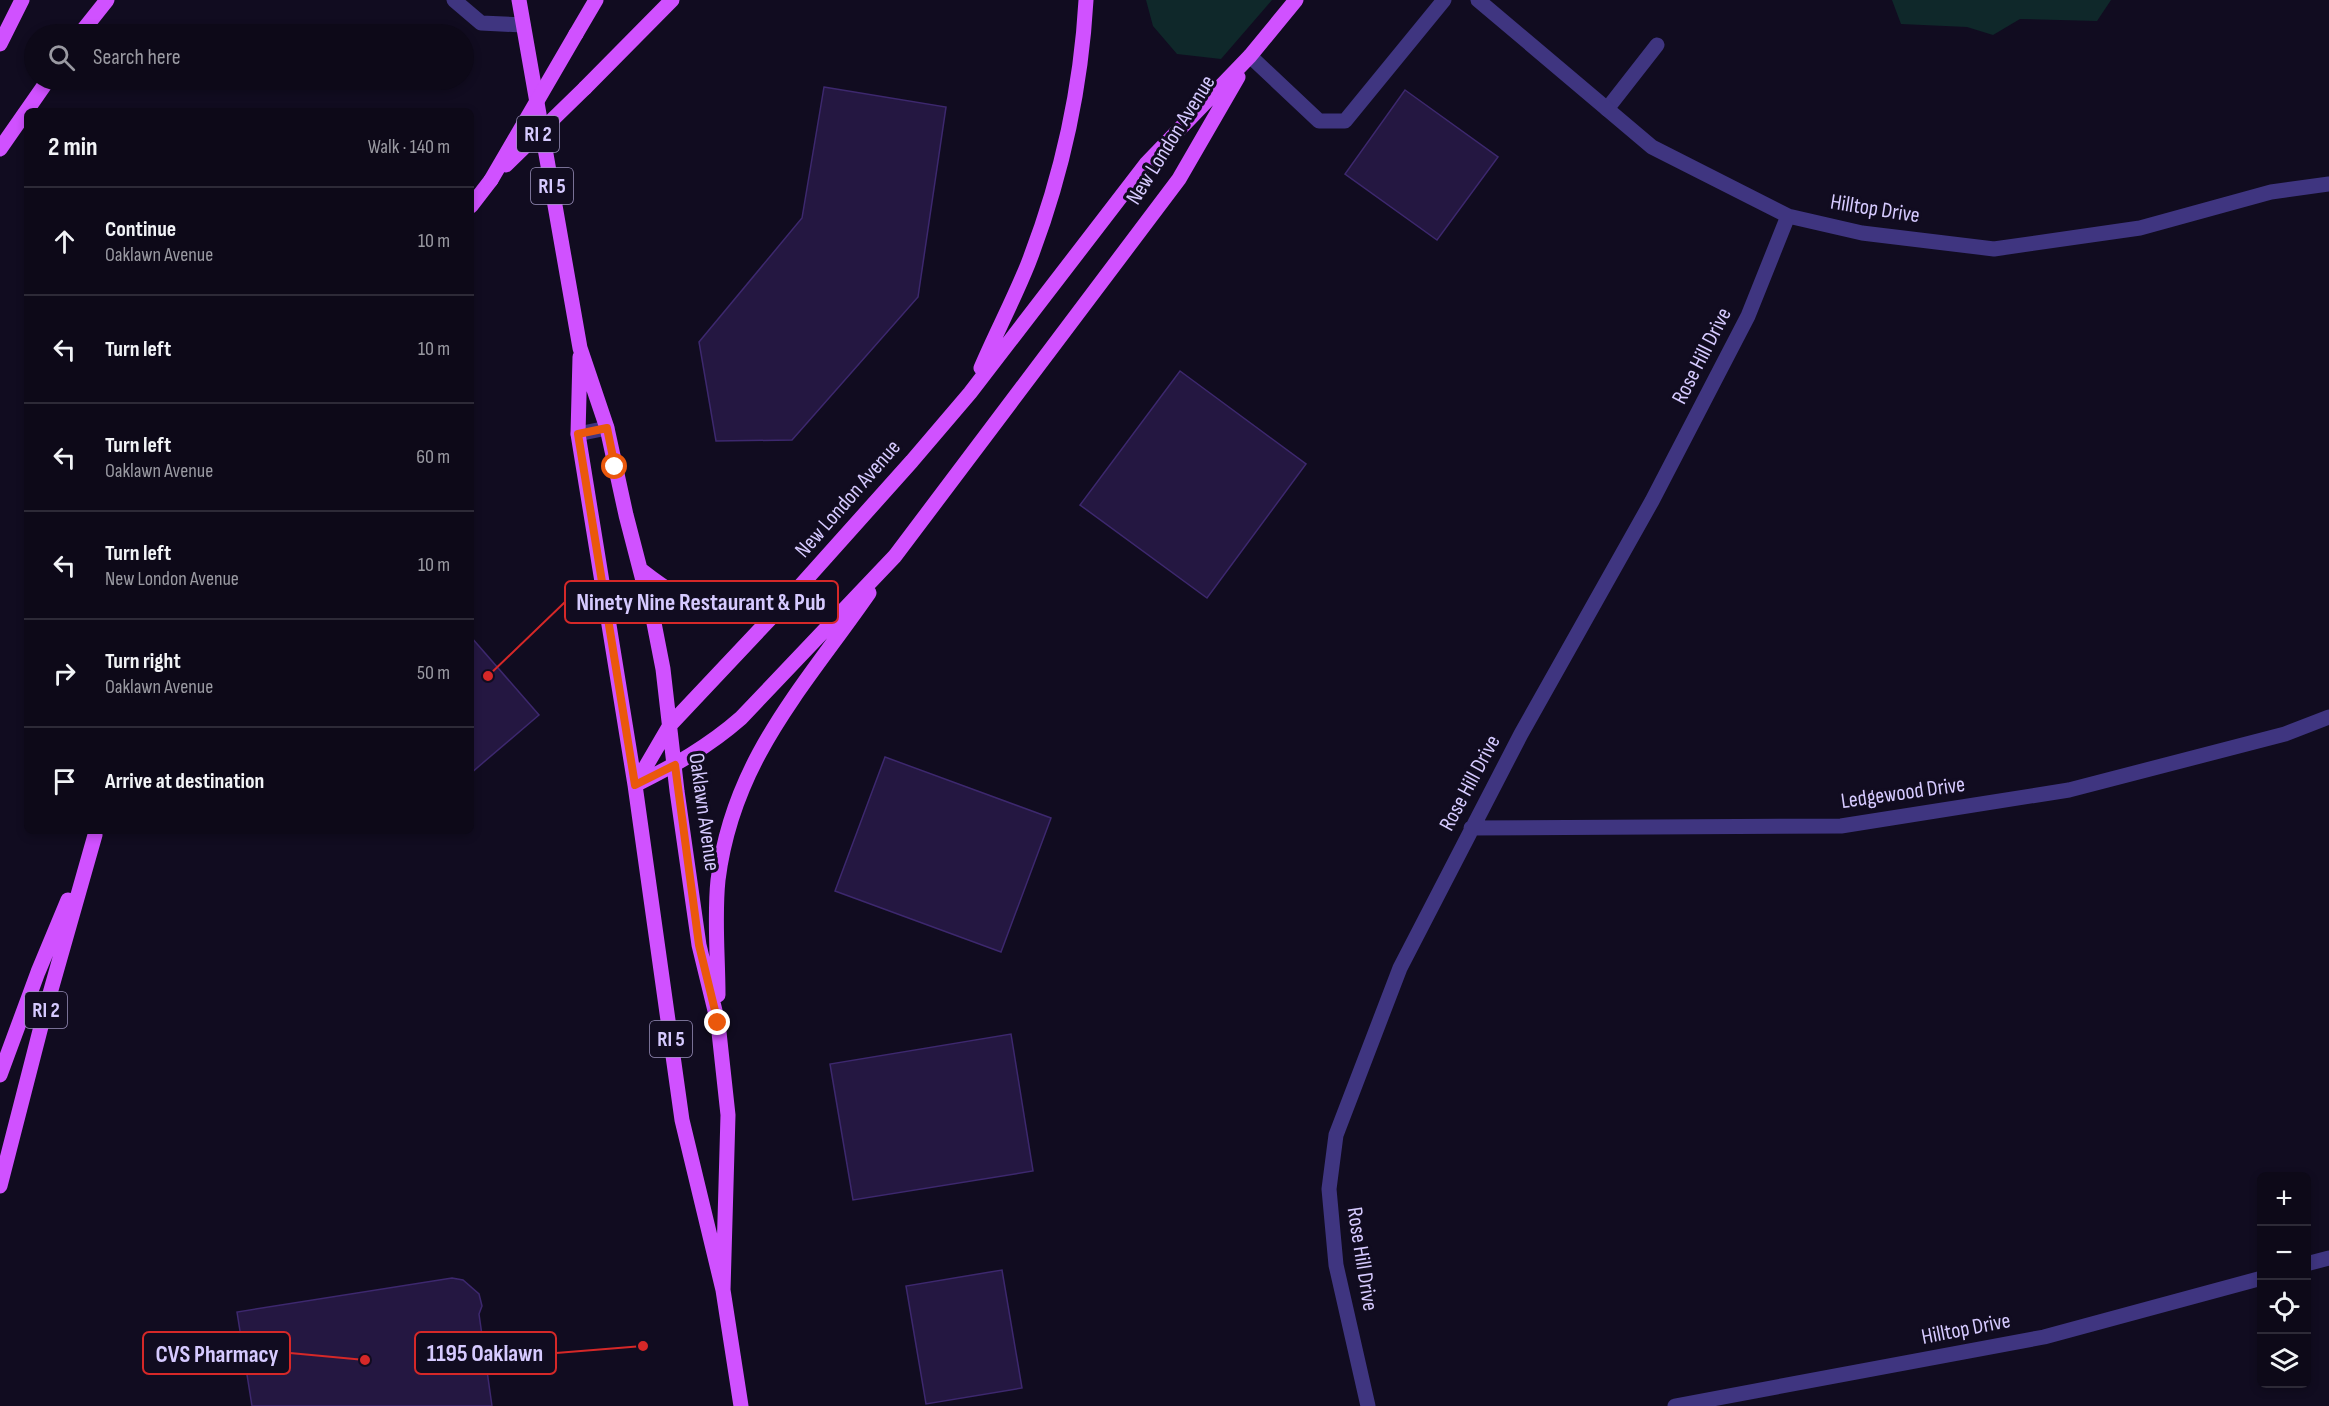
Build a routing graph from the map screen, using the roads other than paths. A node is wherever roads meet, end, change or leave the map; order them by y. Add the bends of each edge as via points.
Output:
1 (22, 0) edge
2 (107, 0) edge
3 (454, 0) edge
4 (519, 0) edge
5 (596, 0) edge
6 (672, 0) edge
7 (1086, 0) edge
8 (1296, 0) edge
9 (1444, 0) edge
10 (1478, 0) edge
11 (88, 24) edge
12 (524, 25) junction
13 (0, 44) edge
14 (1657, 45) dead end
15 (1250, 56) junction
16 (41, 90) edge
17 (29, 108) edge
18 (1607, 109) junction
19 (24, 114) edge
20 (0, 149) edge
21 (491, 180) junction
22 (2329, 184) edge
23 (474, 203) edge
24 (1788, 216) junction
25 (580, 348) junction
26 (969, 393) junction
27 (607, 428) junction
28 (578, 434) junction
29 (895, 556) junction
30 (641, 570) junction
31 (785, 603) junction
32 (2329, 717) edge
33 (670, 725) junction
34 (675, 765) junction
35 (635, 785) junction
36 (1471, 828) junction
37 (96, 834) edge
38 (96, 834) edge
39 (718, 1023) junction
40 (0, 1075) edge
41 (0, 1186) edge
42 (2329, 1258) edge
43 (2311, 1263) edge
44 (2257, 1279) edge
45 (723, 1290) junction
46 (741, 1406) edge
47 (1368, 1406) edge
48 (1674, 1406) edge

1 - 13 main road
2 - 11 main road
3 - 12 street via 481,22
4 - 12 main road, Oaklawn Avenue / RI 5
5 - 21 main road, bridge
6 - 21 main road, RI 2, bridge
7 - 26 main road via 1081,59 1054,186 1027,265
8 - 15 main road, New London Avenue
9 - 15 street via 1345,121 1319,121
10 - 18 street, Hilltop Drive
12 - 25 main road, Oaklawn Avenue / RI 5
14 - 18 street
15 - 26 main road, New London Avenue via 1146,164
15 - 29 main road, New London Avenue via 1179,179
16 - 17 main road
18 - 24 street, Hilltop Drive via 1652,147
19 - 20 main road
21 - 23 main road, RI 2
22 - 24 street, Hilltop Drive via 2271,192 2140,228 1994,249 1862,233
24 - 36 street, Rose Hill Drive via 1748,316 1652,501
25 - 27 main road, Oaklawn Avenue / RI 5
25 - 28 main road, Oaklawn Avenue / RI 5
26 - 31 main road, New London Avenue
27 - 28 street
27 - 30 main road, Oaklawn Avenue / RI 5
28 - 35 main road, Oaklawn Avenue / RI 5
29 - 34 main road, New London Avenue via 741,718 703,749
29 - 39 main road via 768,736 734,807 718,881
30 - 31 main road via 668,591 711,609 736,610
30 - 33 main road, Oaklawn Avenue / RI 5 via 663,669
31 - 33 main road, New London Avenue
32 - 36 street, Ledgewood Drive via 2285,734 2068,790 1841,826
33 - 34 main road, Oaklawn Avenue / RI 5
33 - 35 main road, New London Avenue
34 - 35 main road, New London Avenue
34 - 39 main road, Oaklawn Avenue / RI 5 via 699,945
35 - 45 main road, Oaklawn Avenue / RI 5 via 682,1120
36 - 47 street, Rose Hill Drive via 1400,968 1336,1135 1329,1189 1336,1265
37 - 40 main road
38 - 41 main road, RI 2
39 - 45 main road, Oaklawn Avenue / RI 5 via 728,1115
42 - 43 street
44 - 48 street, Hilltop Drive via 2044,1337
45 - 46 main road, Oaklawn Avenue / RI 5

